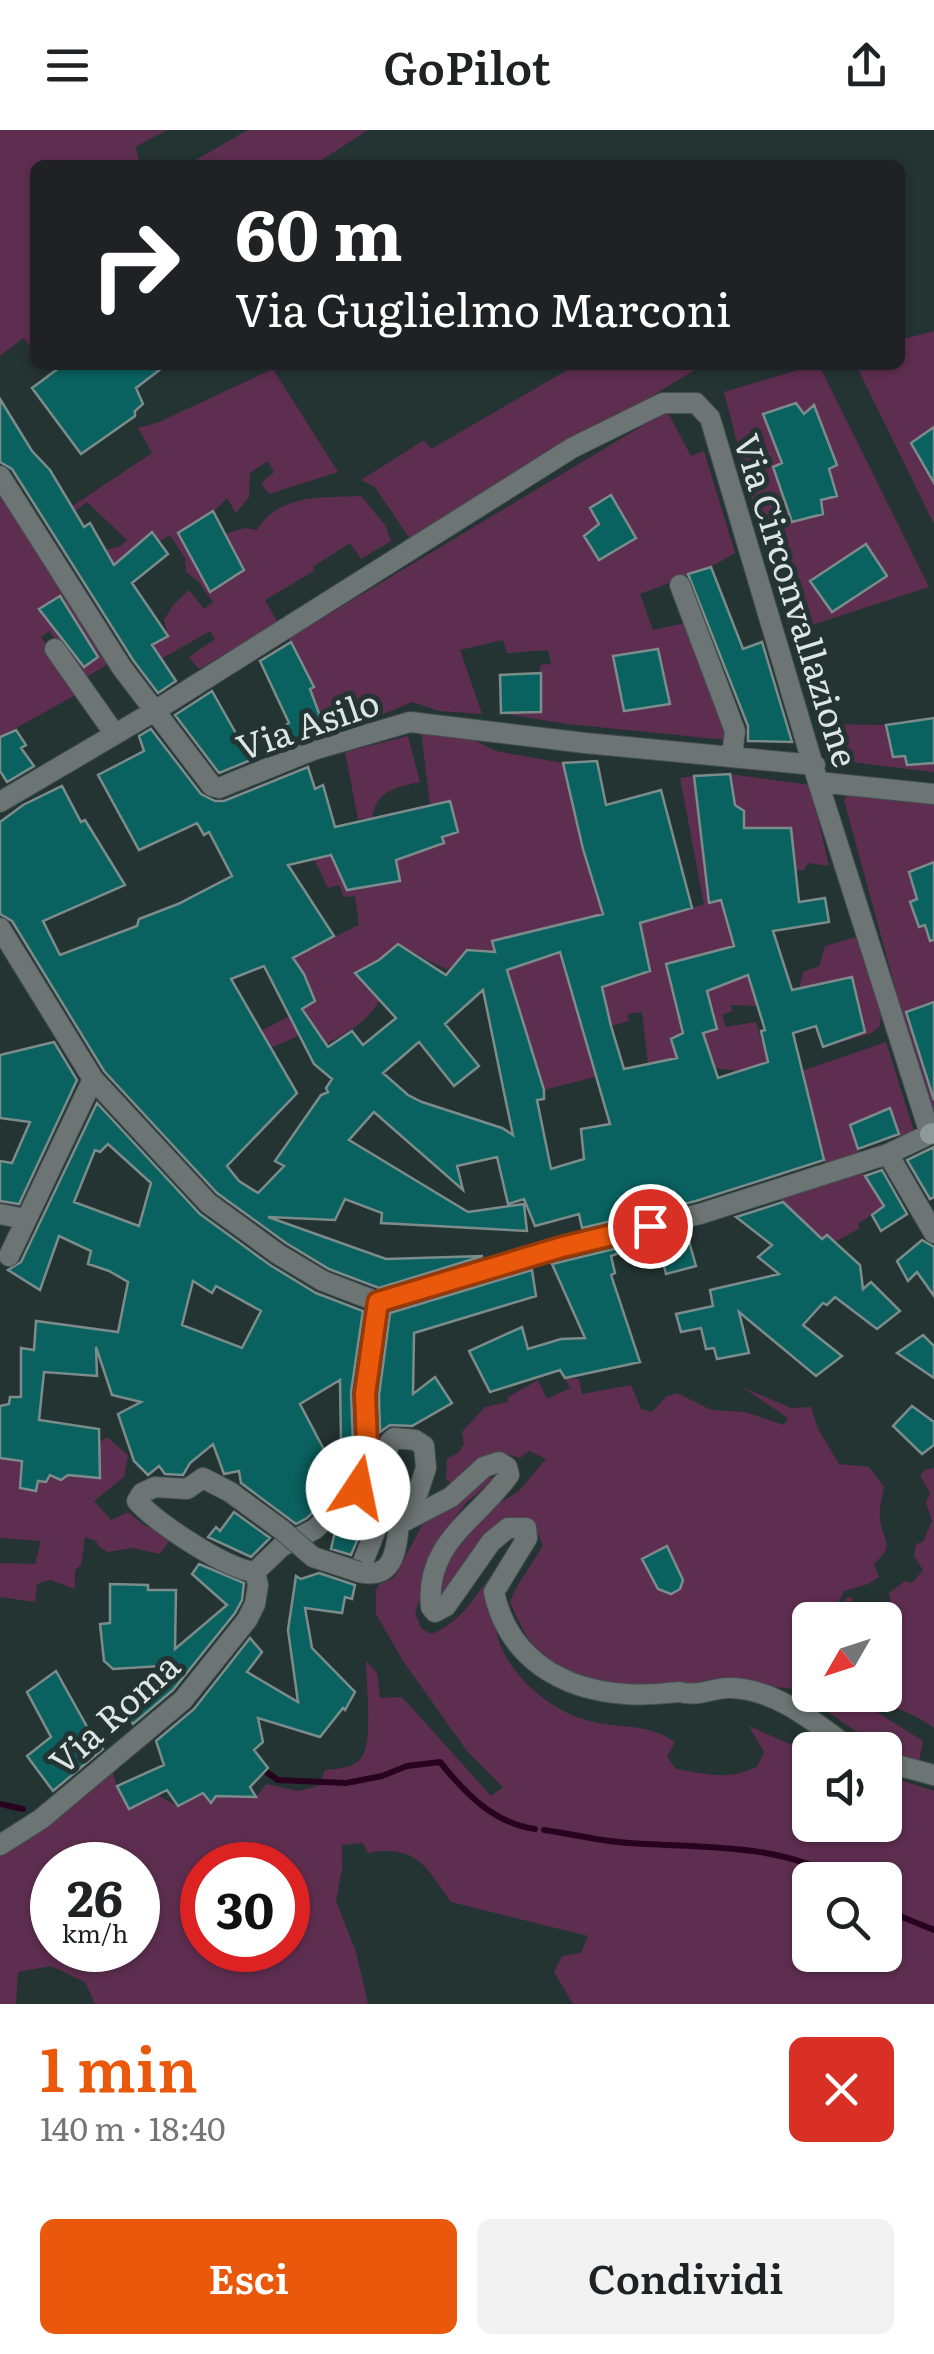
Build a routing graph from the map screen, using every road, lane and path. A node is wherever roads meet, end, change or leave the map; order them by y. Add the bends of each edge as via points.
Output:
1 (0, 476) edge
2 (680, 584) dead end
3 (55, 649) dead end
4 (153, 712) junction
5 (114, 734) junction
6 (732, 756) junction
7 (817, 774) junction
8 (934, 794) edge
9 (0, 802) edge
10 (0, 928) edge
11 (93, 1079) junction
12 (932, 1134) edge
13 (888, 1154) junction
14 (0, 1214) edge
15 (25, 1218) junction
16 (934, 1233) edge
17 (9, 1256) dead end
18 (378, 1302) junction
19 (358, 1488) junction
20 (255, 1572) junction
21 (359, 1572) junction
22 (827, 1732) edge
23 (902, 1767) edge
24 (934, 1775) edge
25 (0, 1845) edge

1 - 4 street
2 - 6 street via 735,731
3 - 5 street
4 - 5 street
4 - 6 street, Via Asilo via 206,782 219,788 313,750 410,722
4 - 7 street, Via Circonvallazione via 572,448 663,403 696,403 710,418
5 - 9 street
6 - 7 street, Via Asilo
7 - 8 street, Via Asilo
7 - 12 street, Via Circonvallazione
10 - 11 street
11 - 15 street
11 - 18 street via 208,1203 323,1281
12 - 13 street
13 - 16 street
13 - 18 street via 690,1218 562,1247
14 - 15 street
15 - 17 street
18 - 19 street
19 - 20 street
19 - 21 street via 376,1484 394,1438 424,1446 418,1492 384,1509
20 - 21 street, bridge via 239,1570 163,1526 137,1501 142,1493 187,1489 202,1478 313,1557
20 - 25 street, Via Roma via 255,1604 247,1620 183,1700 41,1820
21 - 22 street via 387,1570 399,1524 499,1462 509,1475 446,1542 429,1592 436,1612 492,1542 508,1528 526,1528 494,1592 515,1638 552,1676 624,1694 756,1692
23 - 24 street

